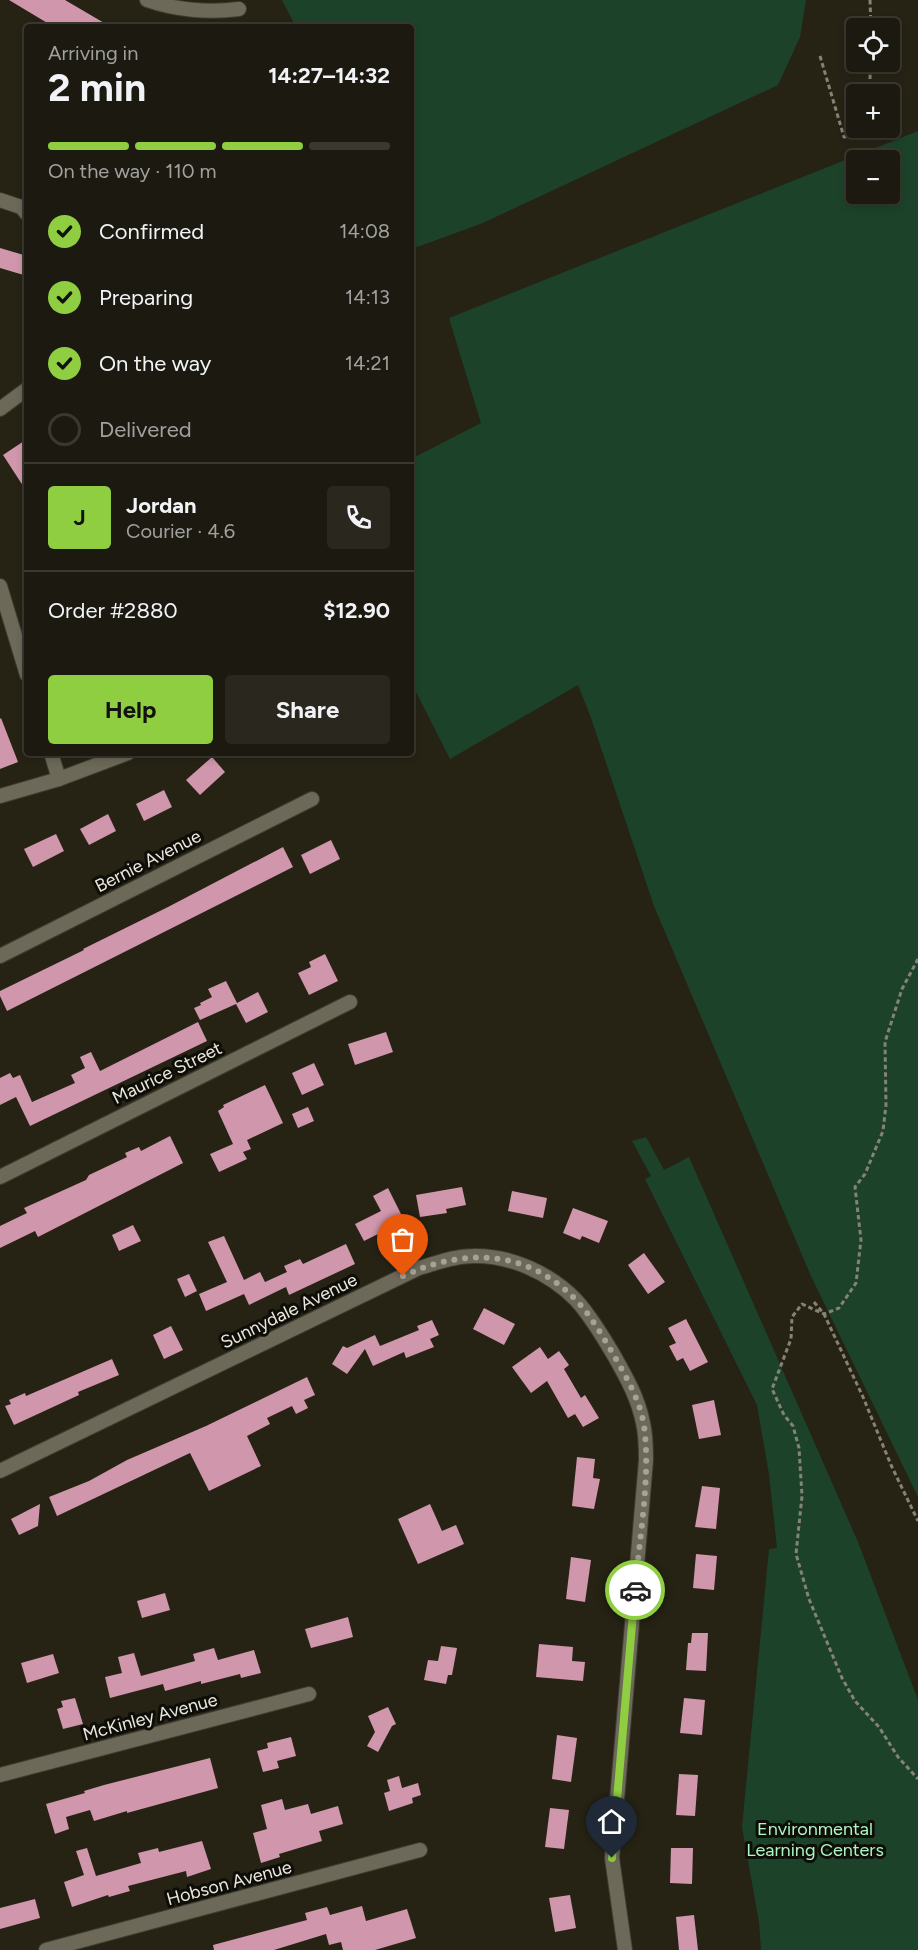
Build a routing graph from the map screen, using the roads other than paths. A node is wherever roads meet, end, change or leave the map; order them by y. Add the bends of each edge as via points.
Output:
1 (147, 0) edge
2 (239, 9) dead end
3 (0, 200) edge
4 (24, 210) edge
5 (24, 391) edge
6 (0, 408) edge
7 (0, 586) edge
8 (24, 665) edge
9 (52, 756) edge
10 (120, 756) edge
11 (58, 779) junction
12 (0, 796) edge
13 (312, 799) dead end
14 (0, 956) edge
15 (350, 1002) dead end
16 (0, 1177) edge
17 (0, 1471) edge
18 (309, 1694) dead end
19 (0, 1775) edge
20 (420, 1850) dead end
21 (46, 1950) edge
22 (625, 1950) edge

1 - 2 street via 187,9
3 - 4 street
5 - 6 street
7 - 8 street
9 - 11 street
10 - 11 street
11 - 12 street
13 - 14 street, Bernie Avenue
15 - 16 street, Maurice Street
17 - 22 street, Sunnydale Avenue via 419,1268 473,1256 503,1259 552,1280 576,1299 599,1330 635,1394 644,1425 646,1460 612,1858
18 - 19 street, McKinley Avenue
20 - 21 street, Hobson Avenue

